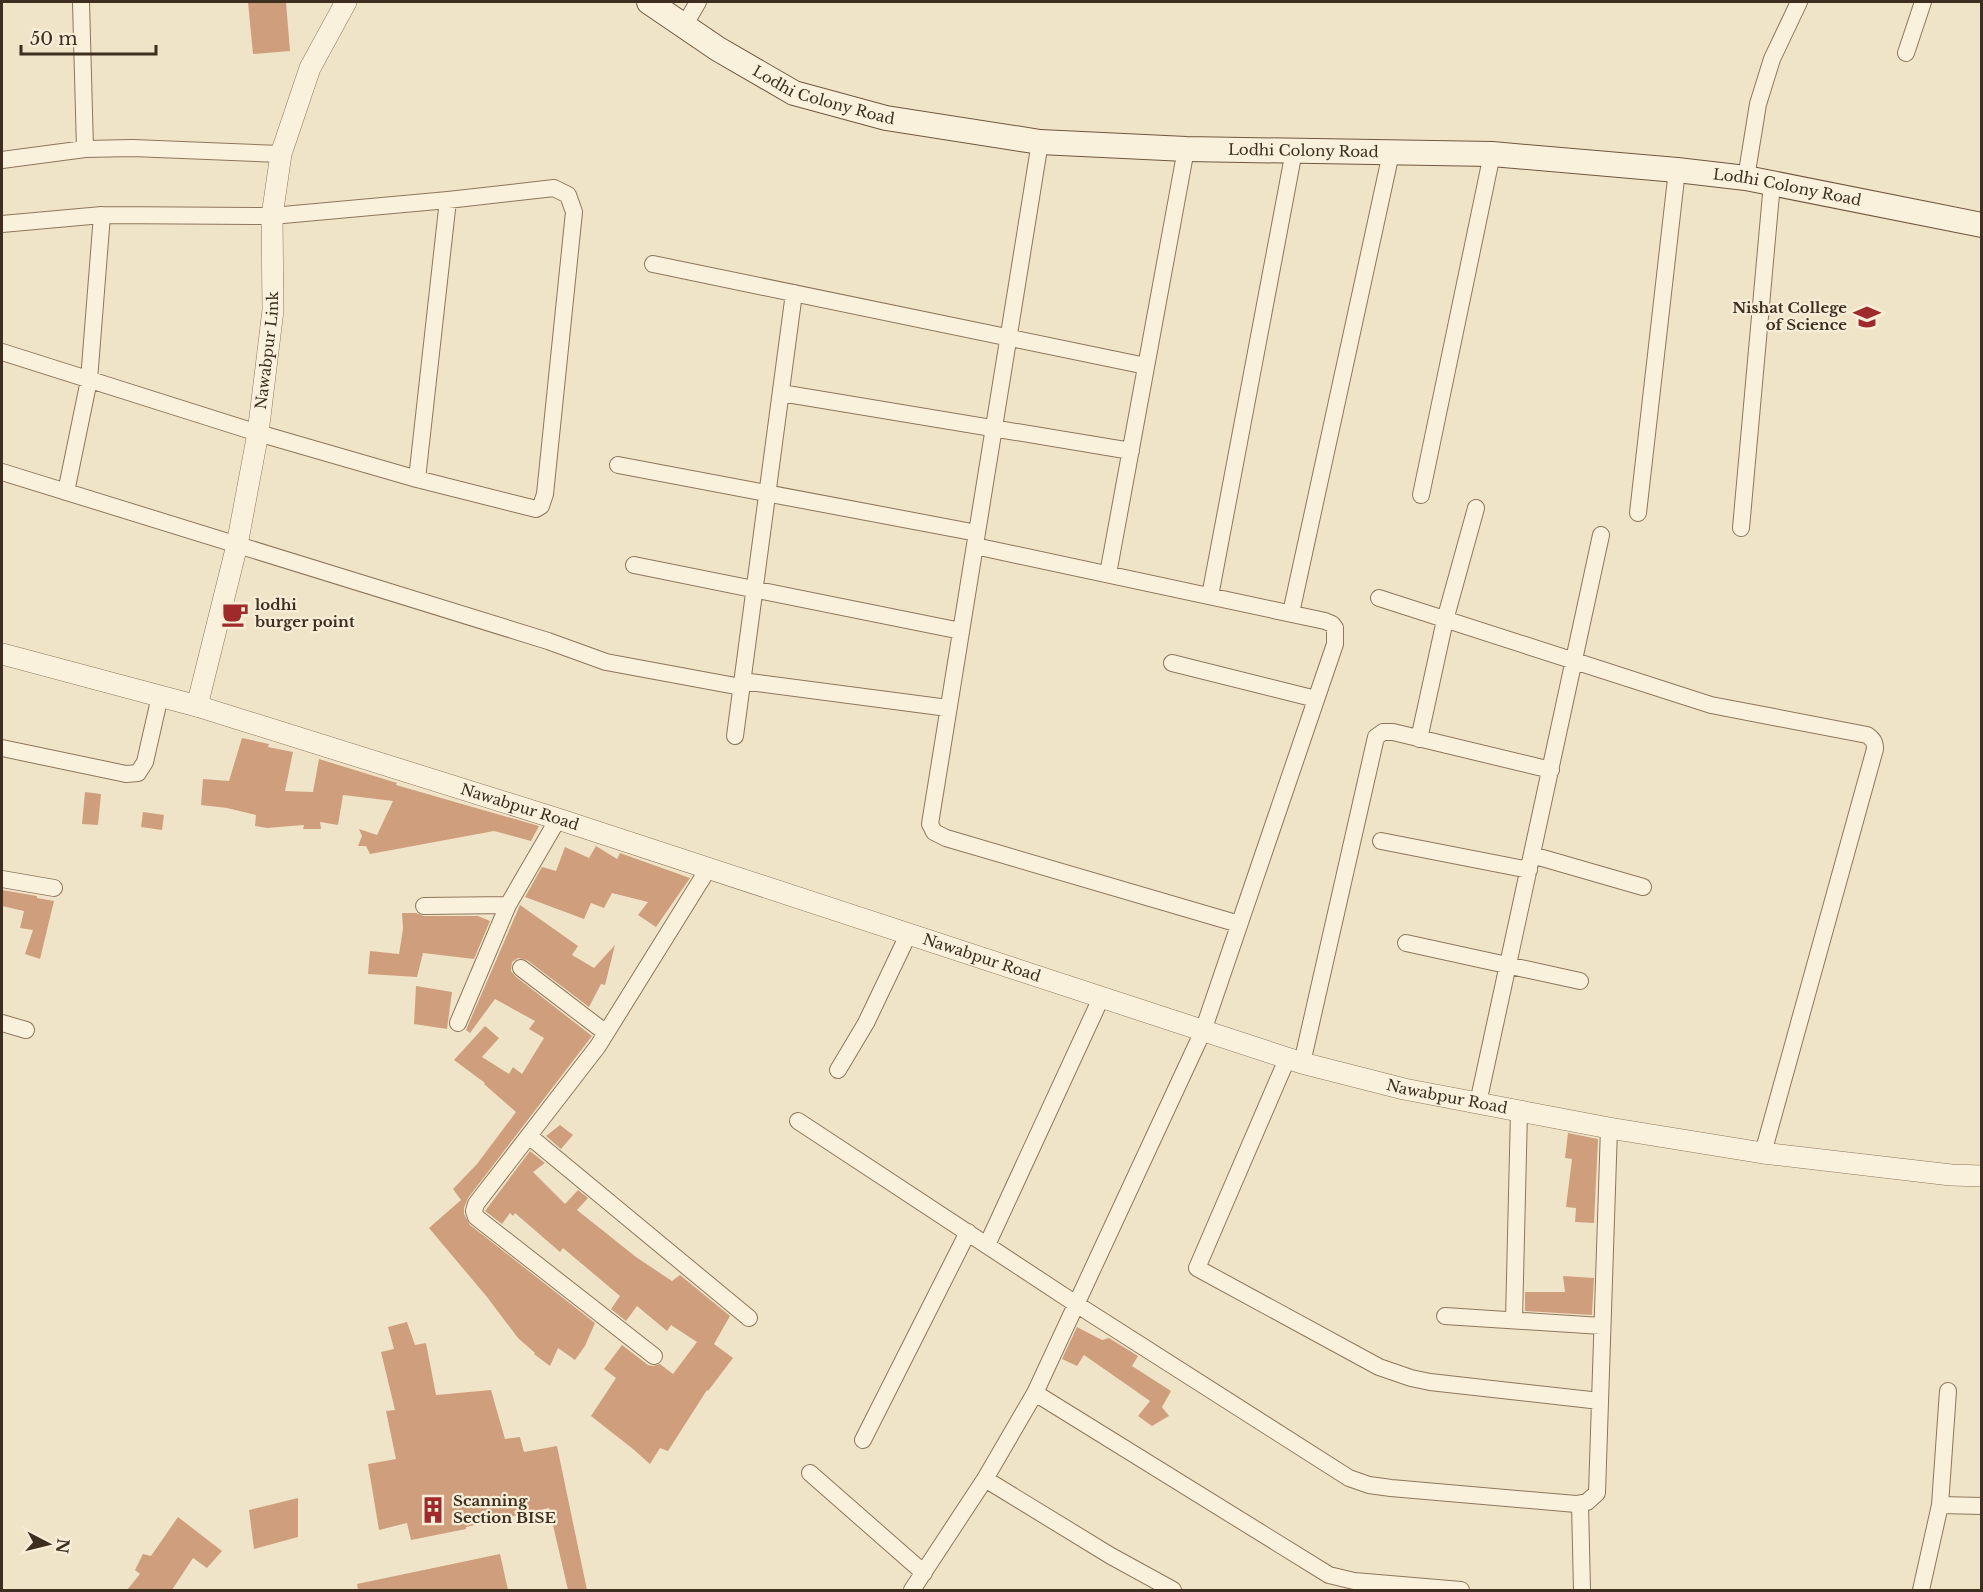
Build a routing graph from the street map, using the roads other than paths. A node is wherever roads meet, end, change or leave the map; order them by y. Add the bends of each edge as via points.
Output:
1 (81, 2) edge
2 (346, 2) edge
3 (649, 2) edge
4 (698, 2) edge
5 (1798, 2) edge
6 (1923, 2) edge
7 (684, 26) junction
8 (1906, 53) dead end
9 (1040, 142) junction
10 (86, 149) junction
11 (1186, 149) junction
12 (1294, 151) junction
13 (1391, 153) junction
14 (281, 154) junction
15 (1492, 154) junction
16 (2, 160) edge
17 (1677, 170) junction
18 (1746, 178) junction
19 (1772, 183) junction
20 (448, 200) junction
21 (102, 215) junction
22 (272, 216) junction
23 (2, 224) edge
24 (1982, 225) edge
25 (652, 264) dead end
26 (794, 293) junction
27 (1008, 338) junction
28 (2, 352) edge
29 (1146, 366) junction
30 (89, 380) junction
31 (781, 393) junction
32 (994, 428) junction
33 (258, 433) junction
34 (1131, 451) junction
35 (618, 465) dead end
36 (2, 472) edge
37 (417, 479) junction
38 (66, 492) junction
39 (767, 493) junction
40 (1421, 495) dead end
41 (1476, 508) dead end
42 (1638, 513) dead end
43 (1741, 528) dead end
44 (1601, 535) dead end
45 (976, 539) junction
46 (237, 545) junction
47 (634, 565) dead end
48 (1108, 574) junction
49 (754, 589) junction
50 (1210, 596) junction
51 (1379, 598) dead end
52 (1291, 614) junction
53 (1445, 620) junction
54 (961, 631) junction
55 (2, 654) edge
56 (1574, 662) junction
57 (1172, 663) dead end
58 (742, 684) junction
59 (160, 696) junction
60 (1316, 699) junction
61 (197, 706) junction
62 (948, 708) junction
63 (735, 736) dead end
64 (1419, 739) junction
65 (2, 748) edge
66 (1551, 770) junction
67 (558, 819) junction
68 (1380, 841) dead end
69 (1531, 862) junction
70 (708, 869) junction
71 (2, 879) edge
72 (1643, 887) dead end
73 (54, 888) dead end
74 (508, 905) junction
75 (424, 906) dead end
76 (1239, 924) junction
77 (908, 935) junction
78 (1406, 943) dead end
79 (1508, 966) junction
80 (521, 968) dead end
81 (1580, 981) dead end
82 (1101, 998) junction
83 (2, 1023) edge
84 (458, 1023) dead end
85 (26, 1030) dead end
86 (1203, 1031) junction
87 (606, 1033) junction
88 (1294, 1061) junction
89 (838, 1070) dead end
90 (1478, 1103) junction
91 (1519, 1111) junction
92 (798, 1121) dead end
93 (1609, 1128) junction
94 (529, 1137) junction
95 (1763, 1153) junction
96 (1982, 1176) edge
97 (968, 1232) junction
98 (987, 1245) junction
99 (1076, 1304) junction
100 (1445, 1316) dead end
101 (749, 1318) dead end
102 (1514, 1320) junction
103 (1602, 1326) junction
104 (654, 1356) dead end
105 (1948, 1391) dead end
106 (1035, 1393) junction
107 (1600, 1401) junction
108 (863, 1440) dead end
109 (810, 1473) dead end
110 (985, 1479) junction
111 (1580, 1504) junction
112 (1940, 1505) junction
113 (1982, 1506) edge
114 (924, 1573) junction
115 (1354, 1586) edge
116 (1415, 1588) edge
117 (912, 1590) edge
118 (1173, 1590) edge
119 (1461, 1590) edge
120 (1582, 1590) edge
121 (1921, 1590) edge

1 - 10 street
2 - 14 street, Nawabpur Link via 310,68
3 - 7 main road, Lodhi Colony Road
4 - 7 street
5 - 18 street via 1772,59 1758,104
6 - 8 street
7 - 9 main road, Lodhi Colony Road via 794,93 886,118
9 - 11 main road, Lodhi Colony Road
9 - 27 street
10 - 14 street
10 - 16 street
11 - 12 main road, Lodhi Colony Road
11 - 29 street
12 - 13 main road, Lodhi Colony Road
12 - 50 street
13 - 15 main road, Lodhi Colony Road
13 - 52 street
14 - 22 street, Nawabpur Link
15 - 17 main road, Lodhi Colony Road
15 - 40 street
17 - 18 main road, Lodhi Colony Road
17 - 42 street
18 - 19 main road, Lodhi Colony Road
19 - 24 main road, Lodhi Colony Road
19 - 43 street
20 - 22 street
20 - 37 street
20 - 37 street via 554,188 568,195 573,204 545,494 542,506 530,508
21 - 22 street
21 - 23 street
21 - 30 street
22 - 33 street, Nawabpur Link via 273,310
25 - 26 street
26 - 27 street
26 - 31 street
27 - 29 street
27 - 32 street
28 - 30 street
29 - 34 street
30 - 33 street
30 - 38 street
31 - 32 street
31 - 39 street
32 - 34 street
32 - 45 street
33 - 37 street
33 - 46 street, Nawabpur Link
34 - 48 street
35 - 39 street
36 - 38 street
38 - 46 street
39 - 45 street
39 - 49 street
41 - 53 street
44 - 56 street
45 - 48 street
45 - 54 street
46 - 58 street via 606,662
46 - 61 street, Nawabpur Link
47 - 49 street
48 - 50 street
49 - 54 street
49 - 58 street
50 - 52 street
51 - 53 street
52 - 60 street via 1325,621 1335,628 1335,644
53 - 56 street
53 - 64 street
54 - 62 street
55 - 59 street, Nawabpur Road
56 - 66 street
56 - 95 street via 1711,705 1867,735 1875,743
57 - 60 street
58 - 62 street
58 - 63 street
59 - 61 street, Nawabpur Road
59 - 65 street via 146,762 138,773 126,774
60 - 76 street
61 - 67 street, Nawabpur Road
62 - 76 street via 930,825 934,832
64 - 66 street
64 - 88 street via 1383,732 1376,737
66 - 69 street
67 - 70 street, Nawabpur Road
67 - 74 street
68 - 69 street
69 - 72 street
69 - 79 street
70 - 77 street, Nawabpur Road
70 - 87 street
71 - 73 street
74 - 75 street
74 - 84 street
76 - 86 street
77 - 82 street, Nawabpur Road
77 - 89 street via 866,1023
78 - 79 street
79 - 81 street
79 - 90 street
80 - 87 street
82 - 86 street, Nawabpur Road
82 - 98 street
83 - 85 street
86 - 88 street, Nawabpur Road
86 - 99 street
87 - 94 street
88 - 90 street, Nawabpur Road
88 - 107 street via 1197,1268 1379,1368 1430,1382
90 - 91 street, Nawabpur Road
91 - 93 street, Nawabpur Road
91 - 102 street
92 - 97 street
93 - 95 street, Nawabpur Road
93 - 103 street
94 - 101 street
94 - 104 street via 476,1204 476,1217
95 - 96 street, Nawabpur Road
97 - 98 street
97 - 108 street
98 - 99 street
99 - 106 street
99 - 111 street via 1349,1478 1391,1488
100 - 102 street
102 - 103 street
103 - 107 street
105 - 112 street
106 - 110 street
106 - 115 street via 1329,1575
107 - 111 street via 1597,1493
109 - 114 street
110 - 114 street
110 - 118 street
111 - 120 street
112 - 113 street
112 - 121 street
114 - 117 street
115 - 116 street
116 - 119 street

